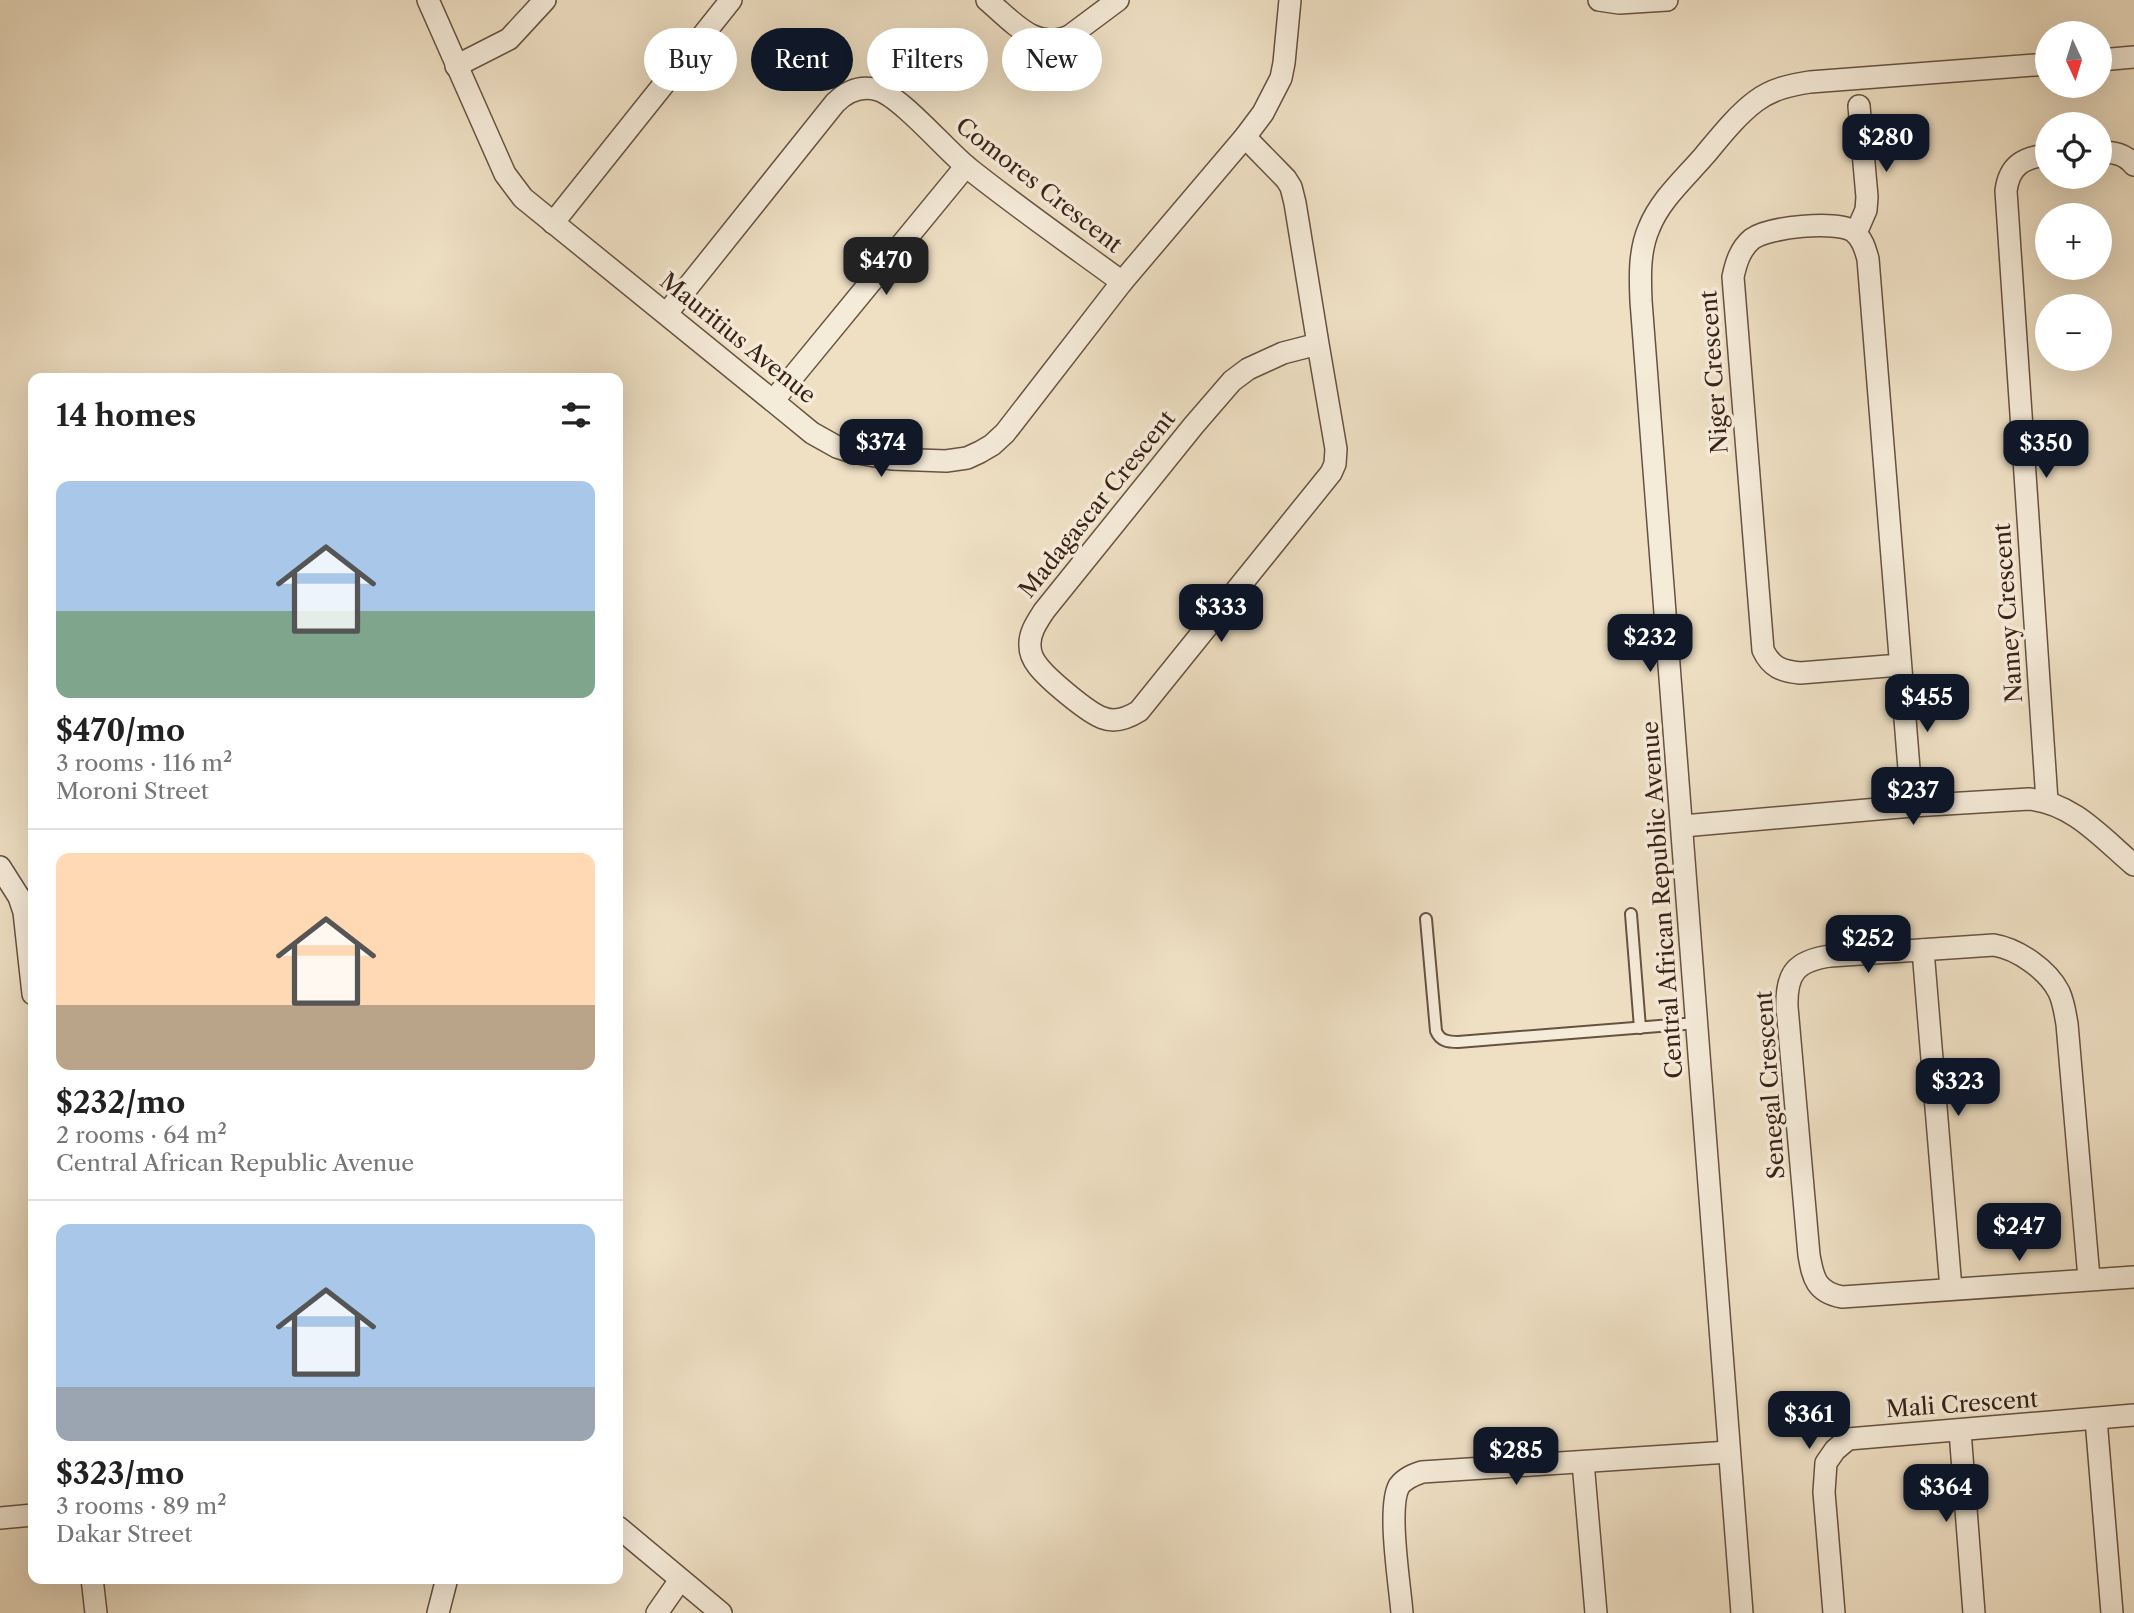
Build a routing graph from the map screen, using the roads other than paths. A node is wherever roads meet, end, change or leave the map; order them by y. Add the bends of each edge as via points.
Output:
1 (428, 0) edge
2 (545, 0) edge
3 (731, 0) edge
4 (986, 0) edge
5 (1118, 0) edge
6 (1290, 0) edge
7 (1599, 0) edge
8 (1667, 0) edge
9 (2134, 57) edge
10 (2112, 59) edge
11 (2035, 65) edge
12 (456, 66) junction
13 (1859, 106) dead end
14 (1245, 137) junction
15 (2112, 153) edge
16 (2035, 158) edge
17 (2134, 165) edge
18 (966, 166) junction
19 (553, 223) junction
20 (1856, 233) junction
21 (1122, 282) junction
22 (667, 313) junction
23 (1318, 344) junction
24 (773, 401) junction
25 (1900, 665) junction
26 (2047, 801) junction
27 (1912, 806) junction
28 (1683, 826) junction
29 (2134, 865) edge
30 (0, 867) edge
31 (24, 887) edge
32 (1630, 914) dead end
33 (1426, 919) dead end
34 (28, 942) edge
35 (1923, 950) junction
36 (1697, 1023) junction
37 (1640, 1028) junction
38 (2134, 1276) edge
39 (2089, 1278) junction
40 (1951, 1289) junction
41 (2134, 1415) edge
42 (2096, 1419) junction
43 (1960, 1431) junction
44 (1729, 1452) junction
45 (1583, 1462) junction
46 (28, 1515) edge
47 (0, 1518) edge
48 (623, 1531) edge
49 (680, 1580) junction
50 (93, 1584) edge
51 (445, 1584) edge
52 (96, 1613) edge
53 (438, 1613) edge
54 (657, 1613) edge
55 (721, 1613) edge
56 (1402, 1613) edge
57 (1596, 1613) edge
58 (1742, 1613) edge
59 (1834, 1613) edge
60 (1973, 1613) edge
61 (2112, 1613) edge

1 - 12 street, Mauritius Avenue
2 - 12 street via 509,39
3 - 19 street
4 - 5 street via 1042,41 1071,35
6 - 14 street, Mauritius Avenue via 1281,78
7 - 8 street
9 - 10 street
11 - 28 street, Central African Republic Avenue via 1786,86 1739,116 1664,202 1648,228 1641,302
12 - 19 street, Mauritius Avenue via 511,184
13 - 20 street via 1867,197
14 - 21 street, Mauritius Avenue
14 - 23 street, Madagascar Crescent via 1290,187
15 - 17 street
16 - 26 street, Namey Crescent via 2014,168 2006,191
18 - 21 street, Comores Crescent
18 - 22 street, Comores Crescent via 886,93 860,89 844,94
18 - 24 street
19 - 22 street, Mauritius Avenue
20 - 25 street via 1868,259
20 - 25 street, Niger Crescent via 1827,225 1767,232 1748,243 1735,265 1733,290 1761,642 1772,666 1787,672
21 - 24 street, Mauritius Avenue via 1012,425 992,445 967,458 929,462 852,452 826,442
22 - 24 street, Mauritius Avenue
23 - 23 street, Madagascar Crescent via 1283,353 1232,381 1035,625 1030,645 1036,663 1091,712 1122,720 1139,711 1331,474 1336,449
25 - 27 street
26 - 27 street
26 - 29 street via 2083,821
27 - 28 street
28 - 36 street, Central African Republic Avenue
30 - 31 street
31 - 34 street
32 - 37 lane
33 - 37 lane via 1436,1031 1443,1041
35 - 39 street, Senegal Crescent via 2005,947 2044,973 2060,994 2067,1024
35 - 40 street
35 - 40 street, Senegal Crescent via 1806,961 1789,981 1787,1007 1809,1255 1816,1283 1842,1297
36 - 37 lane
36 - 44 street, Central African Republic Avenue
38 - 39 street, Senegal Crescent
39 - 40 street, Senegal Crescent
41 - 42 street, Mali Crescent
42 - 43 street, Mali Crescent
42 - 61 street
43 - 59 street, Mali Crescent via 1848,1439 1835,1450 1826,1463 1824,1492
43 - 60 street
44 - 45 street
44 - 58 street, Central African Republic Avenue
45 - 56 street via 1422,1472 1406,1479 1397,1492 1394,1512
45 - 57 street
46 - 47 street
48 - 49 street
49 - 54 street
49 - 55 street
50 - 52 street
51 - 53 street

